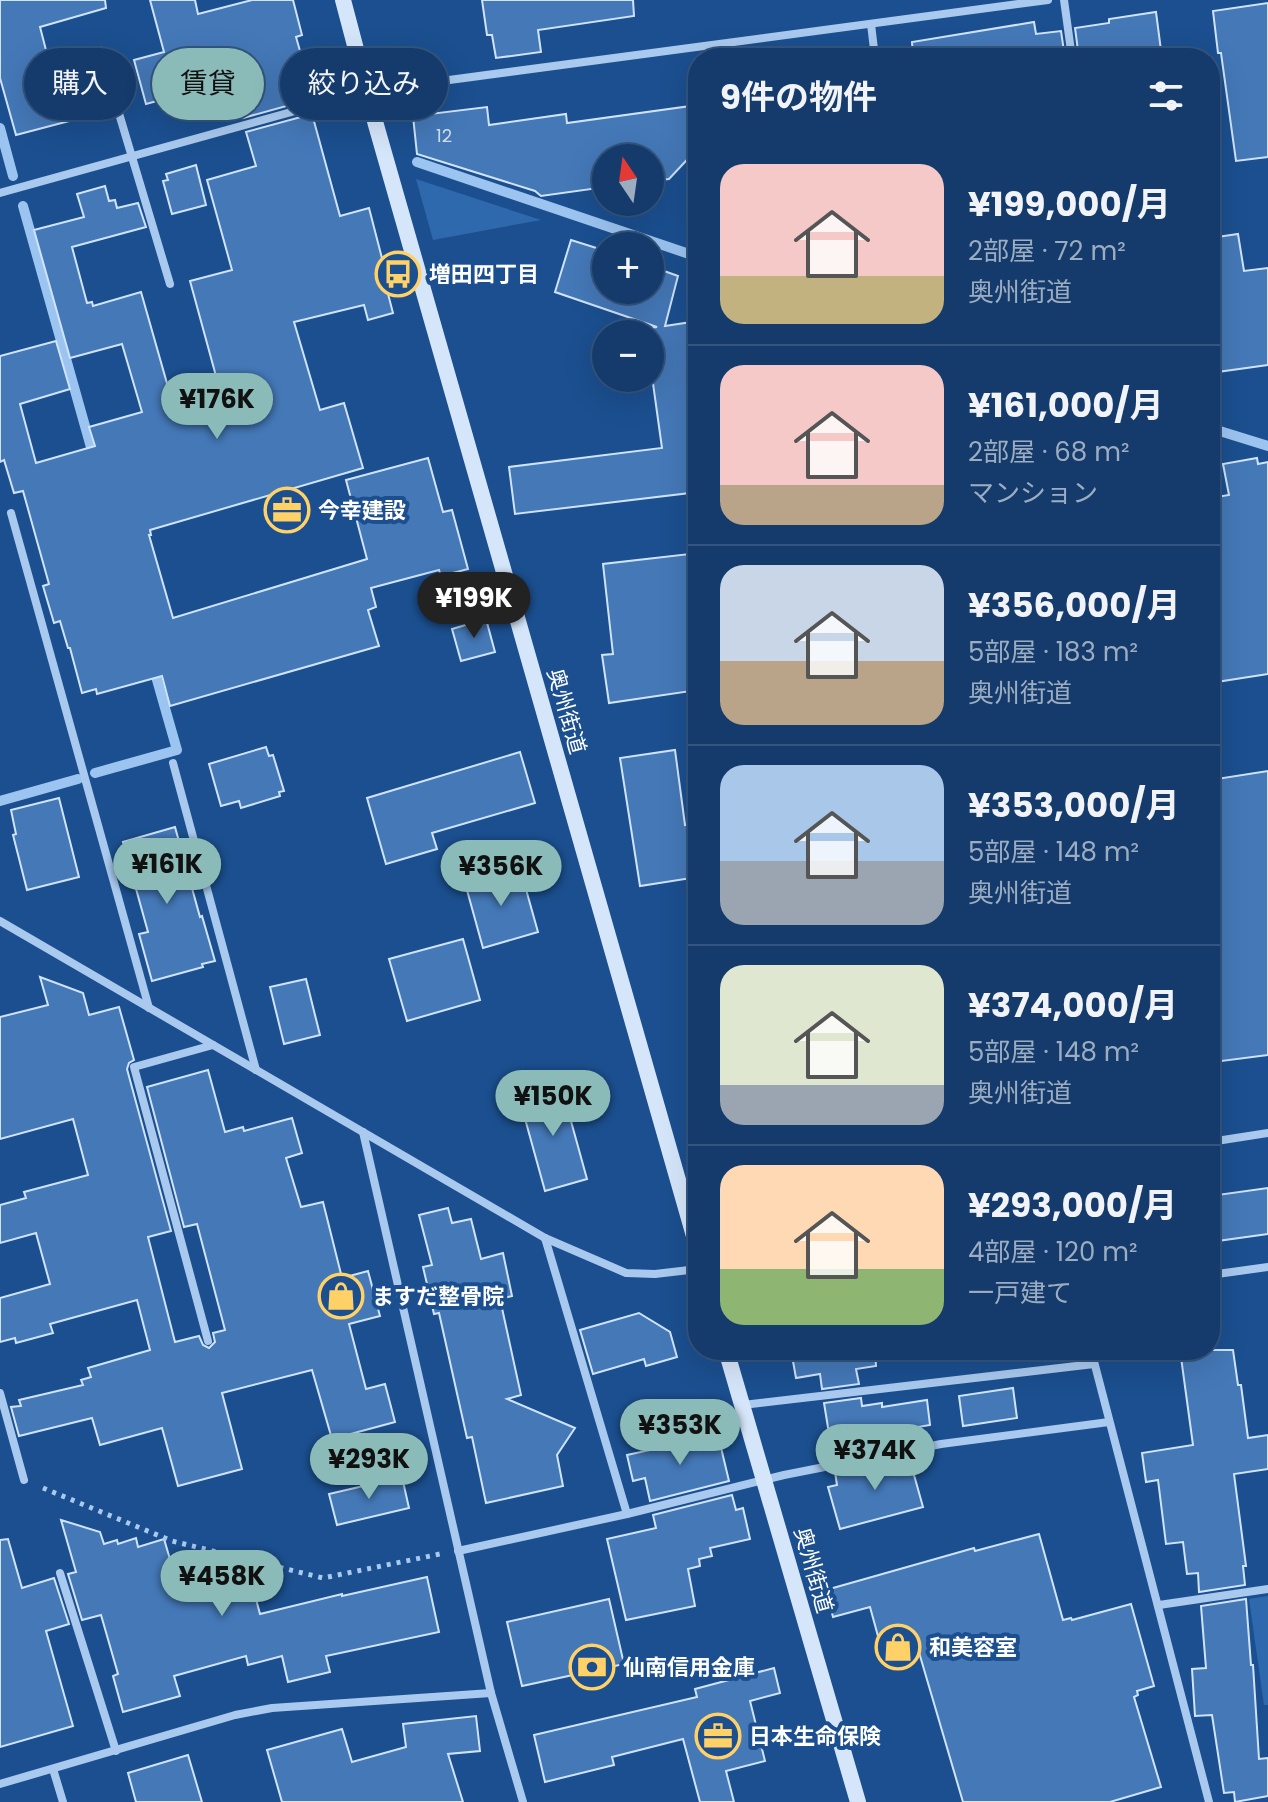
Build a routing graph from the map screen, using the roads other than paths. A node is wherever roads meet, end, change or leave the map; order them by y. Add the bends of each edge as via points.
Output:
1 (343, 0) edge
2 (1048, 0) edge
3 (1064, 0) edge
4 (871, 24) junction
5 (356, 48) edge
6 (688, 48) edge
7 (690, 48) edge
8 (874, 48) edge
9 (1071, 48) edge
10 (448, 80) edge
11 (280, 115) edge
12 (121, 120) edge
13 (375, 120) edge
14 (132, 156) junction
15 (0, 193) edge
16 (170, 284) dead end
17 (11, 513) dead end
18 (173, 763) dead end
19 (0, 921) edge
20 (149, 1008) junction
21 (213, 1045) junction
22 (256, 1070) junction
23 (363, 1132) junction
24 (1268, 1133) edge
25 (1220, 1141) edge
26 (688, 1190) edge
27 (545, 1238) junction
28 (1268, 1267) edge
29 (688, 1270) edge
30 (1220, 1274) edge
31 (208, 1341) dead end
32 (729, 1360) edge
33 (1093, 1360) edge
34 (1094, 1364) junction
35 (0, 1393) edge
36 (743, 1405) junction
37 (1109, 1422) junction
38 (765, 1479) junction
39 (24, 1480) road end
40 (627, 1514) junction
41 (458, 1551) junction
42 (60, 1573) dead end
43 (1268, 1589) edge
44 (1159, 1605) junction
45 (491, 1693) junction
46 (116, 1751) junction
47 (53, 1769) junction
48 (0, 1784) edge
49 (63, 1802) edge
50 (523, 1802) edge
51 (858, 1802) edge
52 (1209, 1802) edge

1 - 5 main road, 奥州街道
2 - 4 street
3 - 9 street
4 - 7 street
4 - 8 street
6 - 10 street
11 - 14 street
12 - 14 street
13 - 26 main road, 奥州街道
14 - 15 street
14 - 16 street
17 - 20 street
18 - 22 street
19 - 20 street
20 - 21 street
21 - 22 street
21 - 31 street via 134,1067
22 - 23 street
23 - 27 street
23 - 41 street
24 - 25 street
27 - 29 street via 626,1273
27 - 40 street
28 - 30 street
32 - 36 main road, 奥州街道
33 - 34 street
34 - 36 street
34 - 37 street
35 - 39 street
36 - 38 main road, 奥州街道
37 - 38 street via 941,1444
37 - 44 street
38 - 40 street
38 - 51 main road, 奥州街道
40 - 41 street
41 - 45 street
42 - 46 street
43 - 44 street
44 - 52 street
45 - 46 street via 272,1708
45 - 50 street
46 - 47 street
47 - 48 street
47 - 49 street

